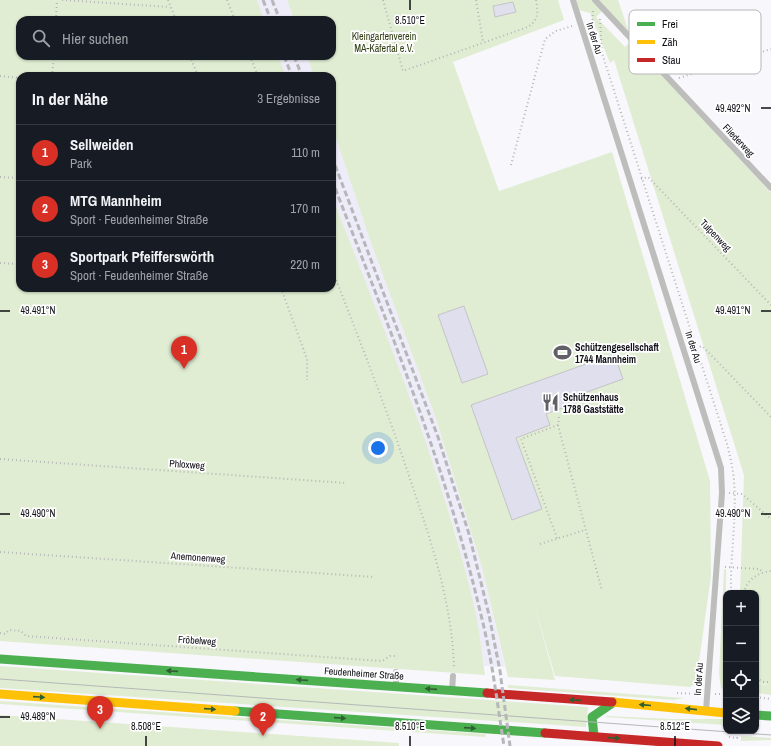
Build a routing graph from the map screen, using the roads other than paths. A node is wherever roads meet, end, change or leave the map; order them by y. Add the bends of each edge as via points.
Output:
1 (572, 0) edge
2 (596, 0) edge
3 (629, 36) edge
4 (664, 74) edge
5 (771, 188) edge
6 (0, 659) edge
7 (396, 672) dead end
8 (452, 676) dead end
9 (396, 687) junction
10 (452, 691) junction
11 (0, 694) edge
12 (614, 702) junction
13 (706, 711) junction
14 (723, 712) edge
15 (759, 715) edge
16 (771, 716) edge
17 (594, 736) junction
18 (718, 746) edge

1 - 13 lane, In der Au via 721,468 722,493
2 - 3 lane, Fliederweg
4 - 5 lane, Fliederweg
9 -> 6 main road, Feudenheimer Straße
7 - 9 lane
8 - 10 lane
10 -> 9 main road, Feudenheimer Straße
12 -> 10 main road, Feudenheimer Straße
11 -> 17 main road
13 -> 12 main road, Feudenheimer Straße
12 - 17 main road via 592,717
13 - 14 main road, Feudenheimer Straße
15 - 16 main road
17 -> 18 main road

